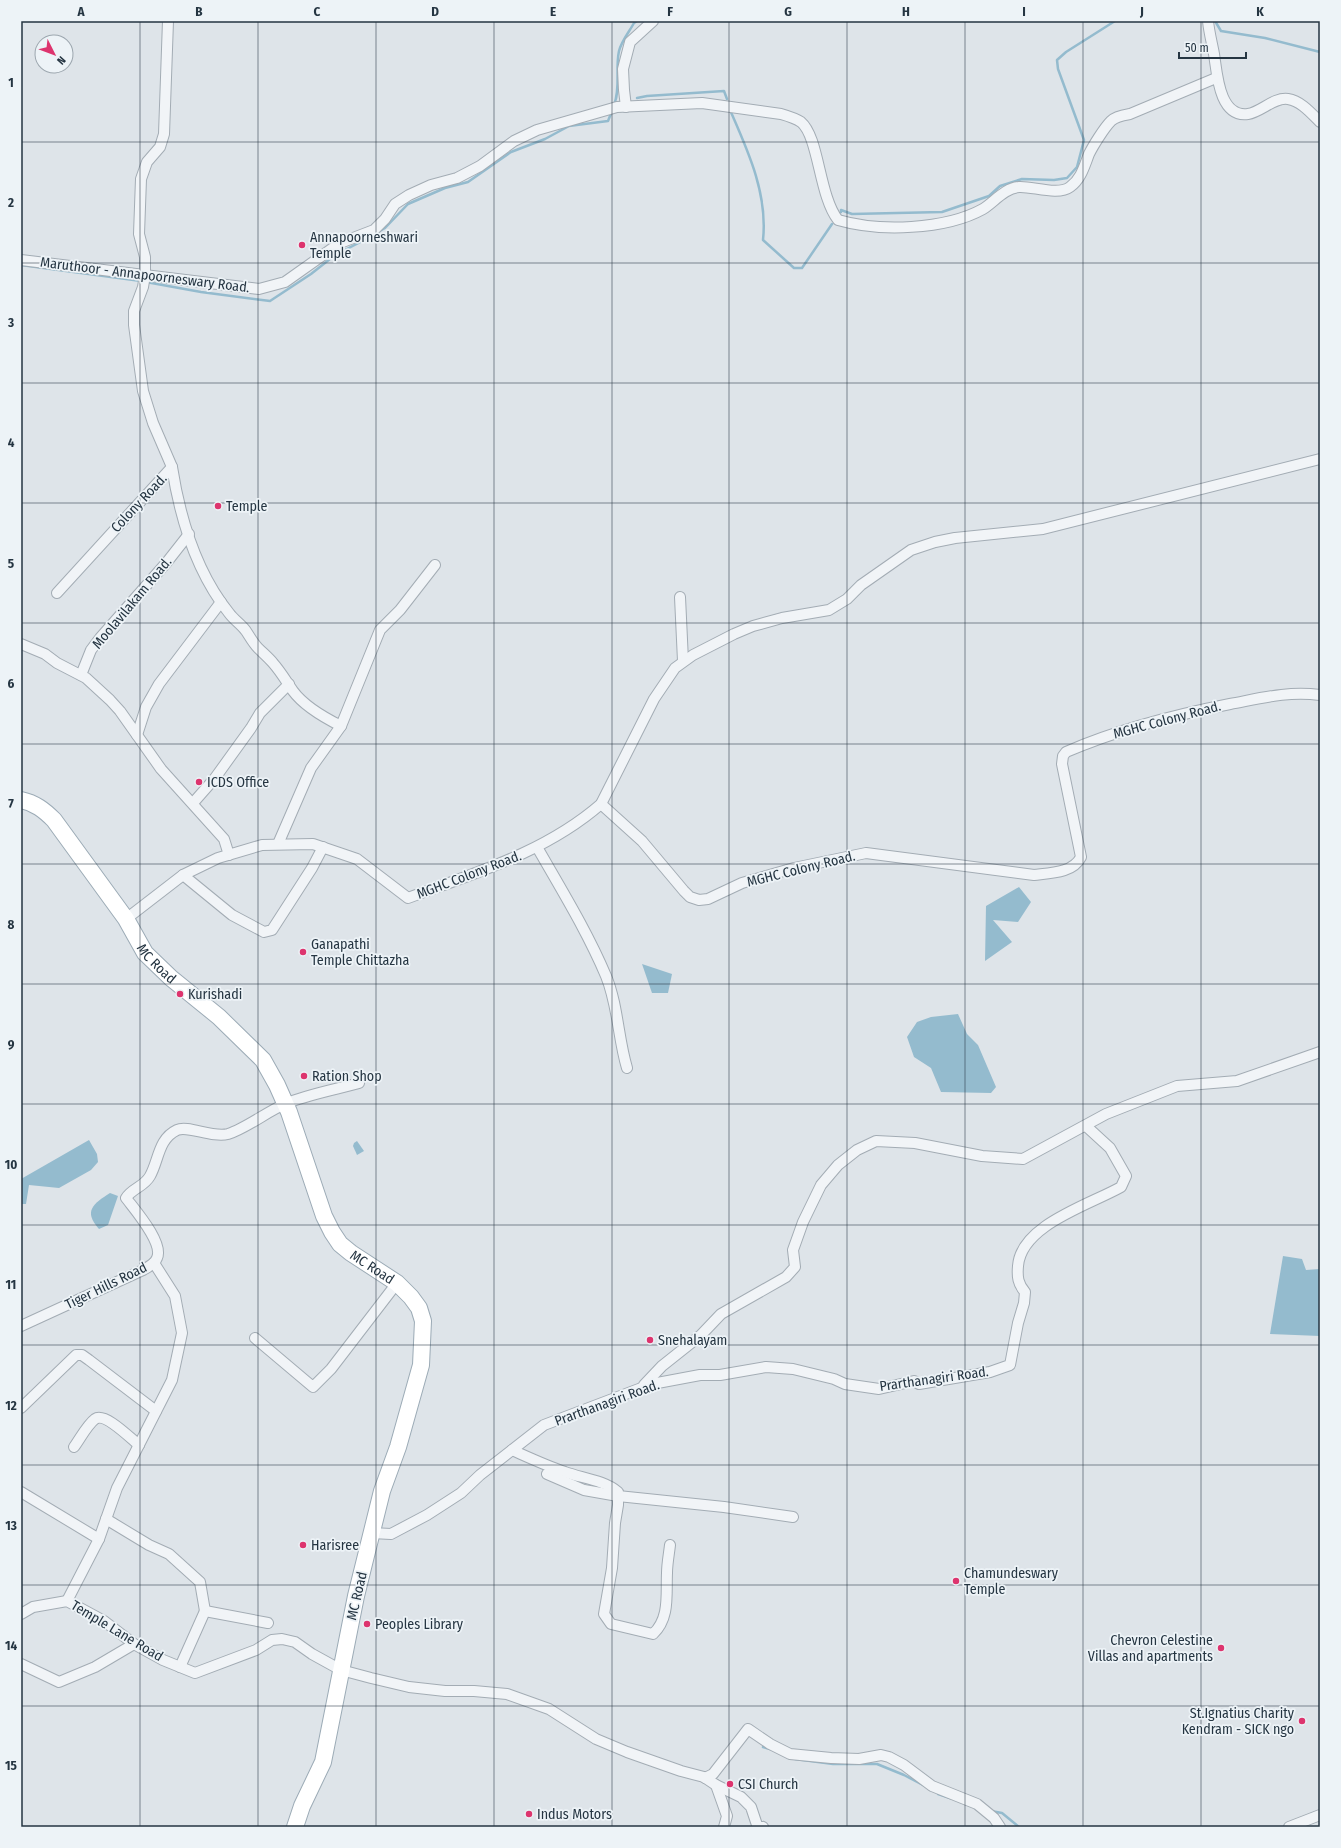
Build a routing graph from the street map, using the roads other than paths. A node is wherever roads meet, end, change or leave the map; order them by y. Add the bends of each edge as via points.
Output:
1 (168, 21) edge
2 (653, 21) edge
3 (1208, 21) edge
4 (1216, 78) junction
5 (622, 107) junction
6 (1320, 122) edge
7 (21, 260) edge
8 (145, 280) junction
9 (1320, 459) edge
10 (172, 467) junction
11 (188, 534) junction
12 (435, 564) dead end
13 (57, 593) dead end
14 (680, 597) dead end
15 (221, 602) junction
16 (21, 644) edge
17 (684, 661) junction
18 (81, 675) junction
19 (288, 684) junction
20 (1320, 695) edge
21 (341, 726) junction
22 (137, 735) junction
23 (21, 800) edge
24 (193, 803) junction
25 (601, 804) junction
26 (278, 844) junction
27 (323, 847) junction
28 (537, 847) junction
29 (229, 855) junction
30 (183, 875) junction
31 (126, 919) junction
32 (1320, 1052) edge
33 (628, 1068) dead end
34 (359, 1083) dead end
35 (286, 1103) junction
36 (1086, 1126) junction
37 (154, 1263) junction
38 (397, 1282) junction
39 (21, 1326) edge
40 (255, 1338) dead end
41 (642, 1388) junction
42 (21, 1408) edge
43 (156, 1411) junction
44 (139, 1445) junction
45 (74, 1447) dead end
46 (512, 1450) junction
47 (547, 1474) dead end
48 (21, 1492) edge
49 (618, 1496) junction
50 (793, 1517) dead end
51 (106, 1519) junction
52 (372, 1533) junction
53 (99, 1539) junction
54 (670, 1545) dead end
55 (67, 1601) junction
56 (205, 1611) junction
57 (21, 1614) edge
58 (268, 1623) dead end
59 (134, 1644) junction
60 (21, 1664) edge
61 (180, 1667) junction
62 (341, 1670) junction
63 (705, 1778) junction
64 (716, 1785) junction
65 (1320, 1814) edge
66 (295, 1827) edge
67 (724, 1827) edge
68 (763, 1827) edge
69 (1000, 1827) edge
70 (1289, 1827) edge

1 - 8 street via 164,134 160,147 147,162 141,179 139,234
2 - 5 street via 630,42 623,69
3 - 4 street
4 - 5 street, Maruthoor - Annapoorneswary Road. via 1111,121 1090,152 1079,179 1068,188 1054,190 1018,187 1006,191 982,209 950,221 900,228 838,220 821,179 809,133 802,123 792,117 702,103
4 - 6 street via 1223,97 1233,111 1240,114 1249,114 1286,99 1300,104
5 - 8 street, Maruthoor - Annapoorneswary Road. via 536,130 514,141 480,166 458,178 431,185 409,195 394,204 385,219 374,230 340,243 285,282 259,289
7 - 8 street, Maruthoor - Annapoorneswary Road.
8 - 10 street via 134,311 143,391 153,423
9 - 17 street via 1043,530 935,542 904,554 829,610 754,626
10 - 11 street, Colony Road. via 180,510
10 - 13 street, Colony Road.
11 - 15 street, Colony Road. via 202,571
11 - 18 street, Moolavilakam Road. via 167,562 100,638 91,650
12 - 21 street via 400,610 380,630
14 - 17 street
15 - 19 street, Colony Road. via 257,647 272,661
15 - 22 street via 158,684 146,707
16 - 18 street via 45,654
17 - 25 street via 675,668 654,699
18 - 22 street via 120,711
19 - 21 street, Colony Road. via 302,701
19 - 24 street via 282,696 260,713 215,778
20 - 25 street, MGHC Colony Road. via 1285,693 1206,709 1124,729 1066,752 1062,764 1081,856 1074,866 1057,872 1034,875 866,853 794,868 742,883 708,899 699,900 690,897 642,841
21 - 26 street via 311,768
22 - 24 street
23 - 31 main road, MC Road via 43,809 54,820
24 - 29 street via 224,839
25 - 28 street, MGHC Colony Road. via 587,817
26 - 27 street, MGHC Colony Road. via 313,844
26 - 29 street, MGHC Colony Road. via 262,845
27 - 28 street, MGHC Colony Road. via 358,860 408,898
27 - 30 street via 272,930 264,932 232,915
28 - 33 street via 606,977
29 - 30 street, MGHC Colony Road.
30 - 31 street, MGHC Colony Road.
31 - 35 main road, MC Road via 145,953 219,1017 263,1060
32 - 36 street via 1237,1080 1177,1086 1106,1114
34 - 35 street
35 - 37 street, Tiger Hills Road via 229,1134 216,1136 178,1130 168,1136 159,1148 150,1176 126,1198 155,1240 158,1253
35 - 38 main road, MC Road via 324,1216 332,1232 340,1244 351,1253
36 - 41 street via 1022,1159 982,1156 893,1141 876,1141 857,1150 838,1165 822,1185 802,1222 793,1250 794,1267 786,1277 721,1314 701,1335 662,1366
36 - 41 street, Prarthanagiri Road. via 1110,1148 1126,1176 1121,1187 1058,1218 1035,1233 1023,1248 1019,1255 1017,1275 1025,1292 1024,1303 1010,1365 990,1372 919,1384 914,1381 879,1389 845,1384 793,1369 766,1366 652,1384
37 - 39 street, Tiger Hills Road
37 - 43 street via 175,1296 182,1333 172,1380
38 - 40 street via 330,1369 313,1387
38 - 52 main road, MC Road via 419,1308 423,1321 421,1365
41 - 46 street, Prarthanagiri Road. via 544,1425
42 - 43 street via 76,1355 85,1358
43 - 44 street
44 - 45 street via 107,1419 100,1417 94,1419
44 - 51 street via 117,1488
46 - 49 street via 565,1472 614,1488
46 - 52 street, Prarthanagiri Road. via 460,1493 411,1525 391,1534
47 - 49 street via 584,1490
48 - 53 street
49 - 50 street
49 - 54 street via 612,1568 604,1614 611,1624 653,1634 658,1629 664,1618
51 - 53 street
51 - 56 street via 169,1554 200,1582
52 - 62 main road, MC Road
53 - 55 street
55 - 57 street, Temple Lane Road via 33,1607
55 - 59 street, Temple Lane Road via 104,1621
56 - 58 street
56 - 61 street
59 - 60 street via 95,1667 59,1682
59 - 61 street, Temple Lane Road
61 - 62 street, Temple Lane Road via 195,1673 256,1650 272,1640 282,1639 295,1642
62 - 63 street, Temple Lane Road via 409,1687 507,1694 549,1709 596,1738 621,1749
62 - 66 main road, MC Road via 323,1762
63 - 64 street, Temple Lane Road
63 - 69 street via 713,1774 748,1729 790,1754 858,1759 882,1755 889,1757 932,1786 977,1804 994,1818
64 - 67 street via 727,1816
64 - 68 street, Temple Lane Road via 741,1797 751,1807 757,1825
65 - 70 street

